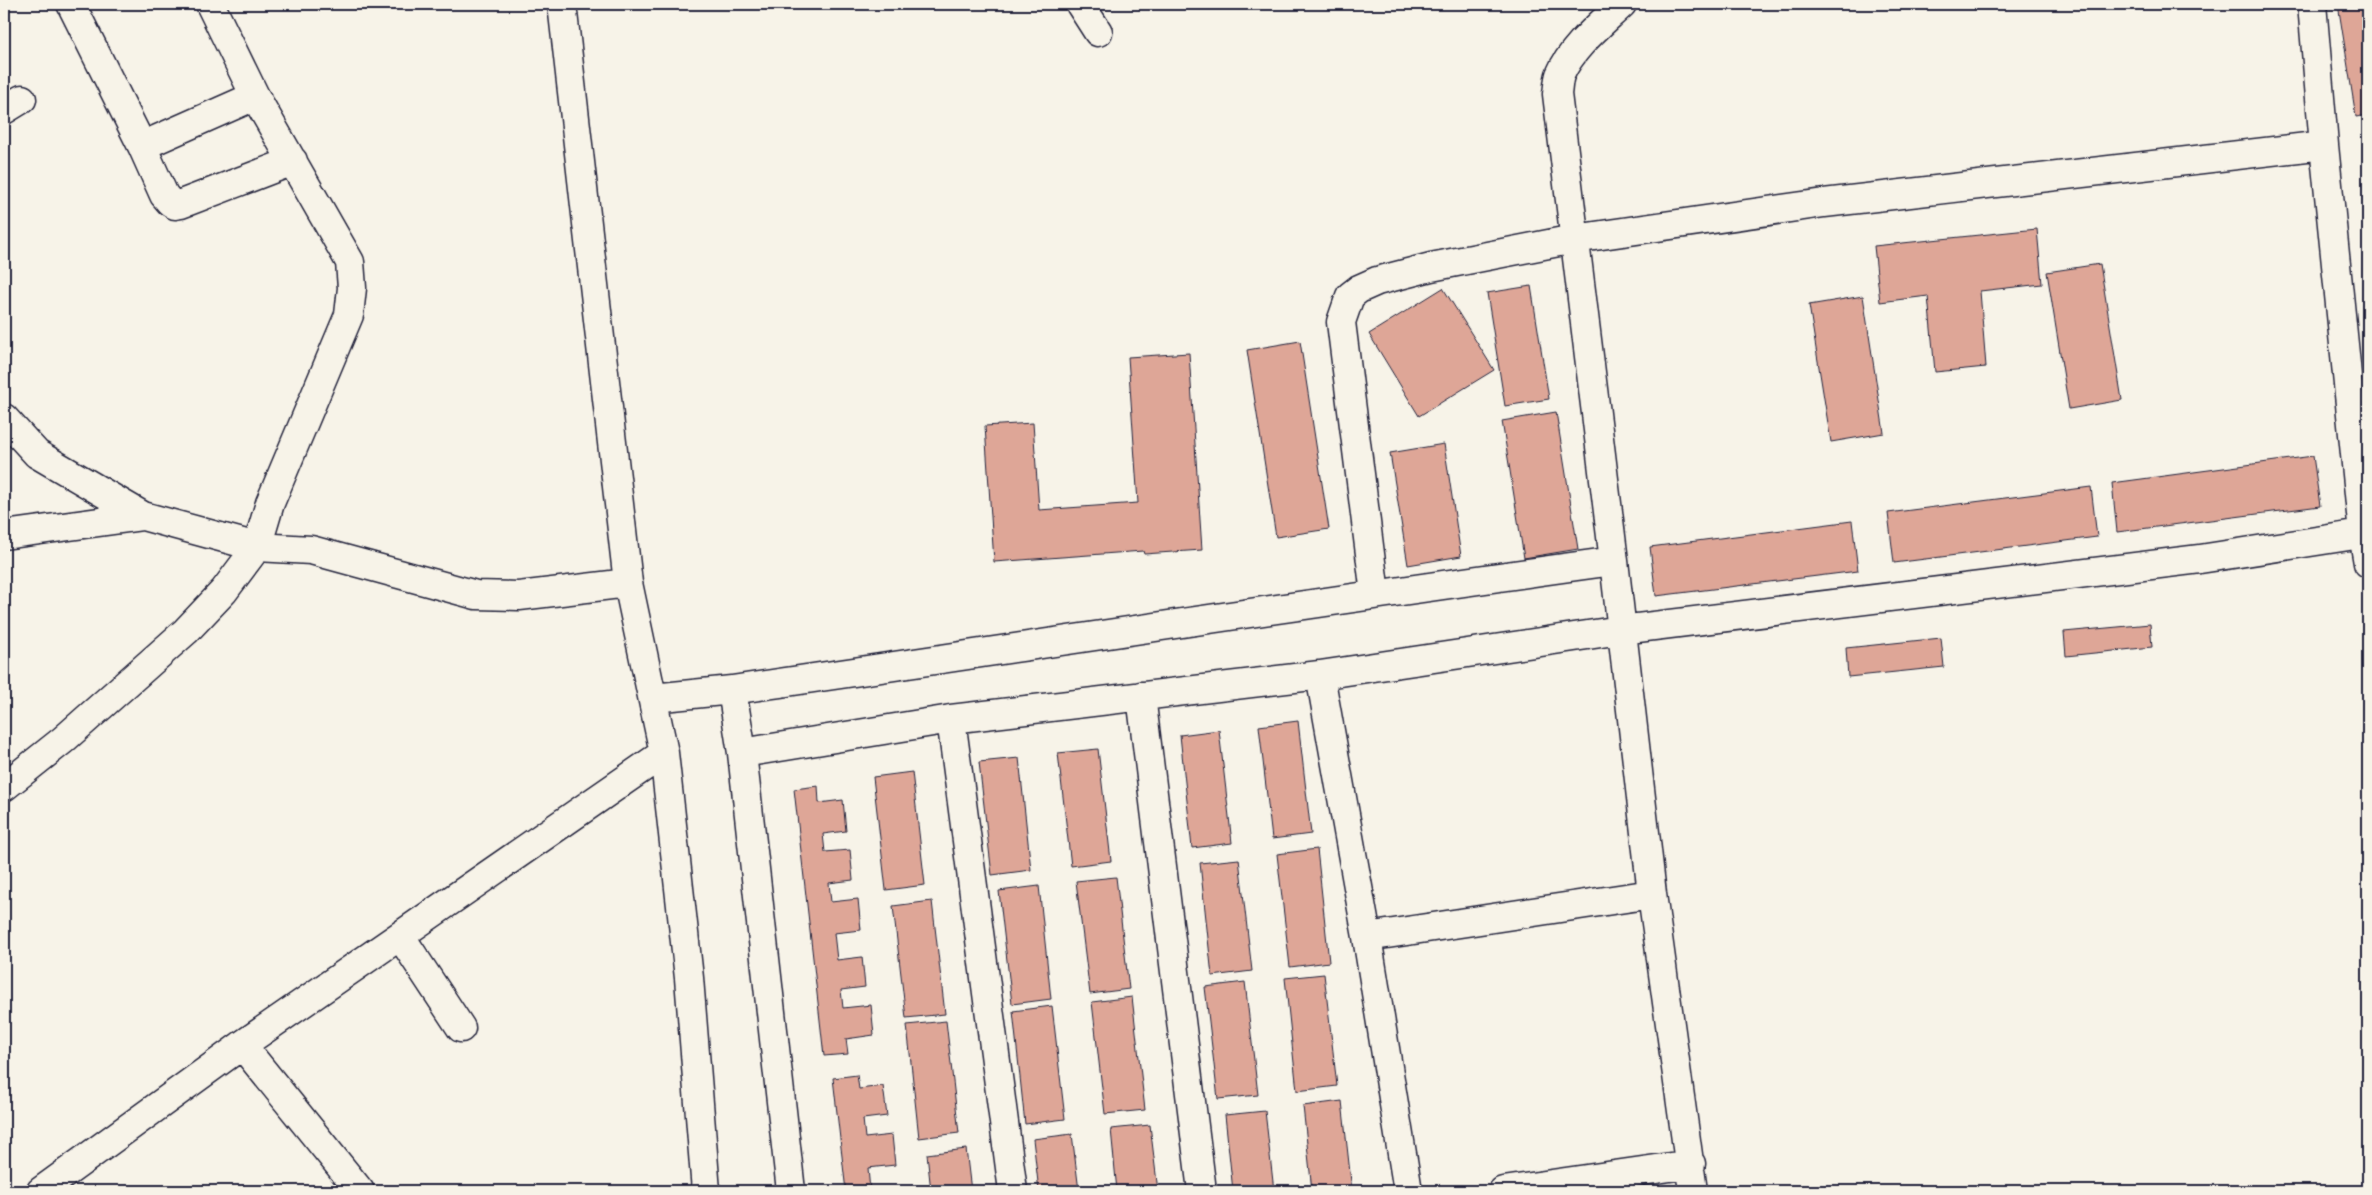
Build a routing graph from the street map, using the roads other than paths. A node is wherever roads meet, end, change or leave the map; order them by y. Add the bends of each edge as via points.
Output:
1 (71, 4) edge
2 (210, 4) edge
3 (562, 4) edge
4 (1080, 4) edge
5 (1622, 4) edge
6 (2312, 4) edge
7 (1098, 32) dead end
8 (255, 96) junction
9 (2324, 145) junction
10 (142, 146) junction
11 (293, 161) junction
12 (1574, 239) junction
13 (4, 418) edge
14 (143, 516) junction
15 (2366, 533) edge
16 (4, 535) edge
17 (257, 547) junction
18 (1614, 560) junction
19 (2368, 563) edge
20 (628, 583) junction
21 (1375, 594) junction
22 (1621, 630) junction
23 (1320, 674) junction
24 (732, 690) junction
25 (1142, 696) junction
26 (653, 698) junction
27 (951, 719) junction
28 (664, 753) junction
29 (742, 753) junction
30 (4, 787) edge
31 (1652, 894) junction
32 (401, 937) junction
33 (1367, 937) junction
34 (461, 1028) dead end
35 (242, 1045) junction
36 (1690, 1164) junction
37 (41, 1191) edge
38 (360, 1191) edge
39 (706, 1191) edge
40 (791, 1191) edge
41 (1013, 1191) edge
42 (1202, 1191) edge
43 (1408, 1191) edge
44 (1503, 1191) edge
45 (1693, 1191) edge

1 - 10 street
2 - 8 street
3 - 20 street
4 - 7 street
5 - 12 street via 1583,42 1560,75 1557,94
6 - 9 street
8 - 10 street
8 - 11 street
9 - 12 street via 1824,203
9 - 15 street
10 - 11 street via 164,195 175,205
11 - 17 street via 350,262 350,315 270,503
12 - 18 street
12 - 21 street via 1431,267 1377,281 1350,296 1341,322
13 - 14 street via 37,454
14 - 16 street
14 - 17 street
15 - 19 street
15 - 22 street via 2200,559
17 - 20 street via 311,550 476,595 519,596
17 - 30 street via 224,591 186,631 63,740
18 - 21 street
18 - 22 street
20 - 26 street
21 - 24 street
22 - 23 street
22 - 31 street
23 - 25 street
23 - 33 street
24 - 26 street
24 - 29 street
25 - 27 street
25 - 42 street
26 - 28 street
27 - 29 street
27 - 41 street
28 - 32 street
28 - 39 street via 689,978
29 - 40 street
31 - 33 street
31 - 36 street
32 - 34 street
32 - 35 street
33 - 43 street
35 - 37 street
35 - 38 street
36 - 44 street
36 - 45 street

